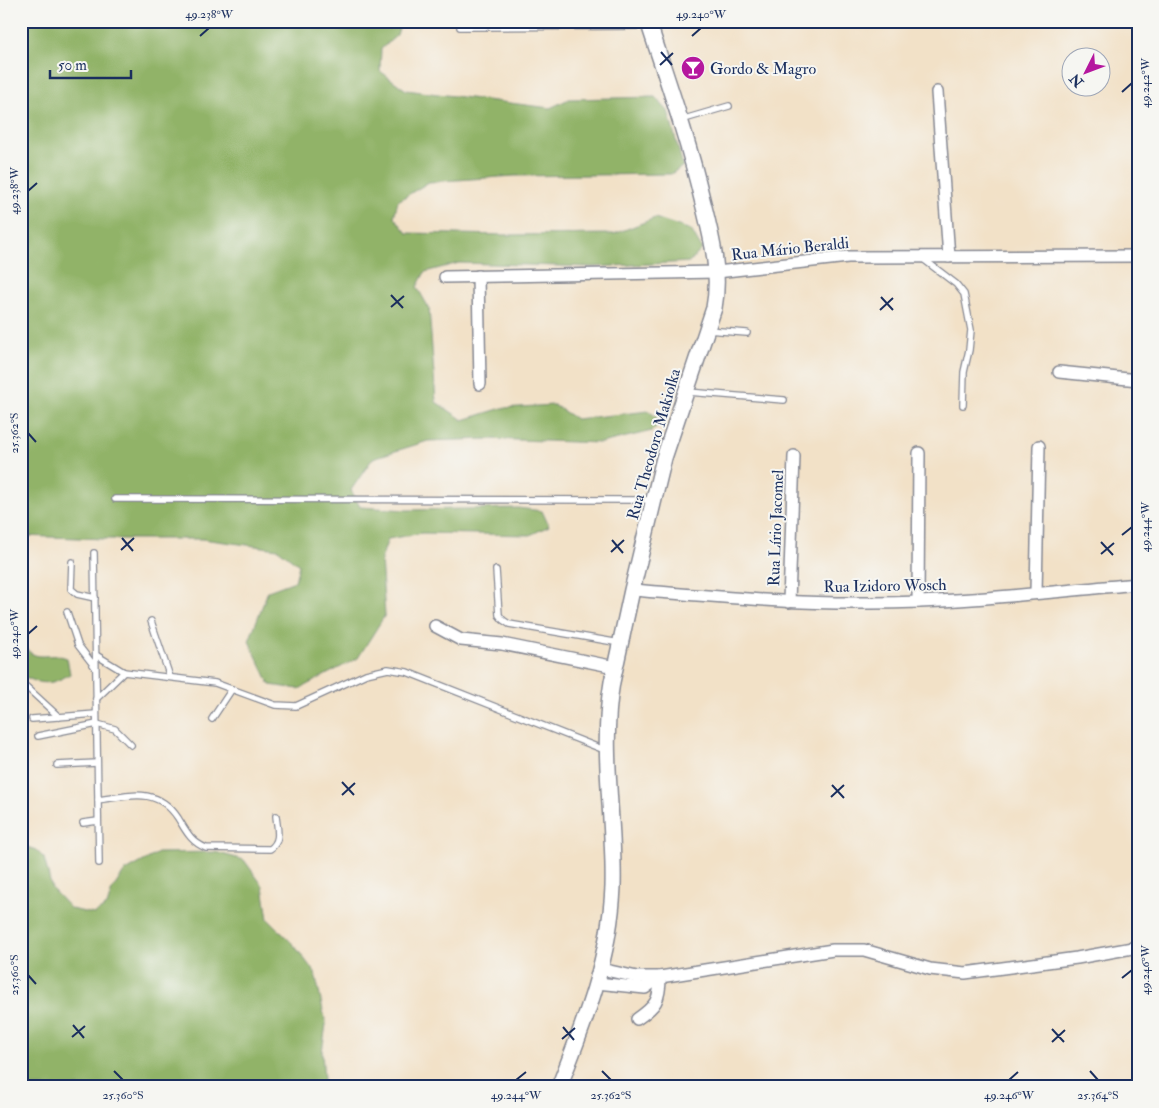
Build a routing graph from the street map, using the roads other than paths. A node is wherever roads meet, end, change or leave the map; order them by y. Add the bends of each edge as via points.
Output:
1 (649, 24) edge
2 (460, 27) dead end
3 (937, 92) dead end
4 (729, 106) dead end
5 (680, 121) junction
6 (1138, 256) edge
7 (921, 257) junction
8 (950, 257) junction
9 (717, 272) junction
10 (478, 276) junction
11 (445, 277) dead end
12 (707, 330) junction
13 (747, 333) dead end
14 (1058, 372) dead end
15 (1138, 380) edge
16 (480, 384) dead end
17 (686, 392) junction
18 (784, 400) dead end
19 (963, 405) dead end
20 (1039, 446) dead end
21 (919, 453) dead end
22 (794, 456) dead end
23 (115, 499) dead end
24 (653, 500) junction
25 (94, 553) dead end
26 (72, 562) dead end
27 (496, 570) dead end
28 (1138, 584) edge
29 (632, 590) junction
30 (1036, 593) junction
31 (95, 598) junction
32 (789, 602) junction
33 (918, 602) junction
34 (67, 612) dead end
35 (150, 621) dead end
36 (434, 626) dead end
37 (620, 643) junction
38 (96, 655) junction
39 (615, 667) junction
40 (96, 668) junction
41 (124, 672) junction
42 (170, 677) junction
43 (21, 682) edge
44 (232, 689) junction
45 (96, 699) junction
46 (96, 714) junction
47 (59, 717) junction
48 (32, 719) dead end
49 (212, 719) dead end
50 (97, 724) junction
51 (38, 736) dead end
52 (131, 745) dead end
53 (608, 751) junction
54 (97, 763) junction
55 (57, 765) dead end
56 (98, 800) junction
57 (276, 816) dead end
58 (98, 821) junction
59 (83, 823) dead end
60 (99, 863) dead end
61 (1138, 947) edge
62 (599, 976) junction
63 (660, 977) junction
64 (637, 1019) dead end
65 (559, 1087) edge

1 - 2 lane
1 - 5 main road, Rua Theodoro Makiolka
3 - 8 street
4 - 5 lane
5 - 9 main road, Rua Theodoro Makiolka via 701,192
6 - 8 street, Rua Mário Beraldi
7 - 8 street, Rua Mário Beraldi
7 - 9 street, Rua Mário Beraldi via 834,258
7 - 19 lane via 964,294 971,330 964,372
9 - 10 street, Rua Mário Beraldi
9 - 12 main road, Rua Theodoro Makiolka via 716,296
10 - 11 street, Rua Mário Beraldi
10 - 16 street
12 - 13 lane
12 - 17 main road, Rua Theodoro Makiolka
14 - 15 street
17 - 18 lane
17 - 24 main road, Rua Theodoro Makiolka
20 - 30 street
21 - 33 street
22 - 32 street, Rua Lírio Jacomel
23 - 24 lane
24 - 29 main road, Rua Theodoro Makiolka
25 - 31 lane
26 - 31 lane via 71,589 76,594
27 - 37 lane via 499,615 509,624
28 - 30 street, Rua Izidoro Wosch
29 - 32 street, Rua Izidoro Wosch
29 - 37 main road, Rua Theodoro Makiolka
30 - 33 street, Rua Izidoro Wosch
31 - 38 lane
32 - 33 street, Rua Izidoro Wosch
34 - 40 lane via 78,645
35 - 42 lane
36 - 39 street via 461,640 502,644
37 - 39 main road, Rua Theodoro Makiolka
38 - 40 lane
38 - 41 lane
39 - 53 main road, Rua Theodoro Makiolka via 607,714
40 - 45 lane
41 - 42 lane
41 - 45 lane
42 - 44 lane via 215,683
43 - 47 lane
44 - 49 lane
44 - 53 lane via 275,705 296,706 366,674 388,669 407,672
45 - 46 lane
46 - 47 lane
46 - 50 lane
47 - 48 lane
50 - 51 lane
50 - 52 lane via 115,729
50 - 54 lane
53 - 62 main road, Rua Theodoro Makiolka via 613,888
54 - 55 lane
54 - 56 lane
56 - 57 lane via 138,794 154,797 173,812 192,839 206,848 270,849 278,838
56 - 58 lane
58 - 59 lane
58 - 60 lane
61 - 63 street via 965,973 930,969 864,950 840,949
62 - 63 street via 646,988
62 - 65 main road, Rua Theodoro Makiolka via 584,1025
63 - 64 street via 659,998

